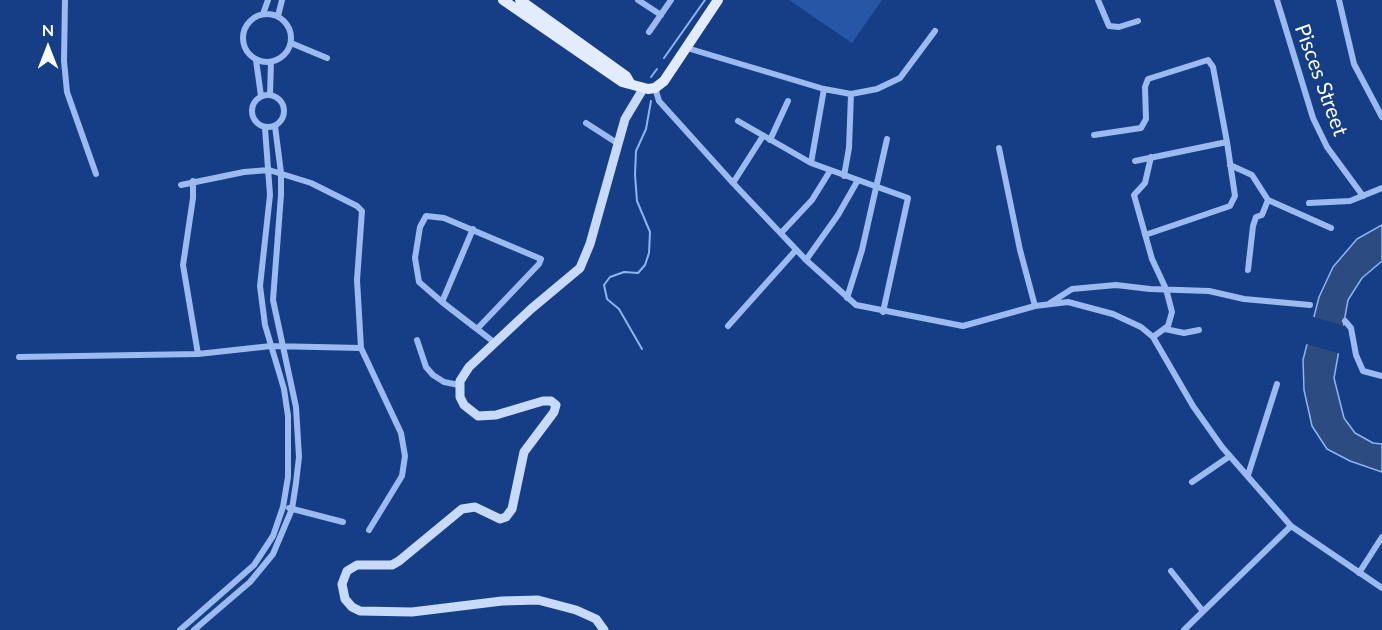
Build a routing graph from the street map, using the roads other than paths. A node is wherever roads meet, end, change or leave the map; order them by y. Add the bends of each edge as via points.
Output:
1 (65, 0) edge
2 (268, 0) edge
3 (282, 0) edge
4 (503, 0) edge
5 (520, 0) edge
6 (638, 0) edge
7 (671, 0) edge
8 (718, 0) edge
9 (1098, 0) edge
10 (1277, 0) edge
11 (1339, 0) edge
12 (263, 14) junction
13 (661, 15) junction
14 (278, 16) junction
15 (1138, 21) dead end
16 (649, 32) dead end
17 (935, 32) dead end
18 (291, 43) junction
19 (687, 48) junction
20 (327, 58) dead end
21 (256, 60) junction
22 (272, 62) junction
23 (630, 83) junction
24 (655, 88) junction
25 (643, 89) junction
26 (824, 89) junction
27 (851, 94) junction
28 (270, 95) junction
29 (261, 96) junction
30 (788, 101) dead end
31 (1382, 117) edge
32 (738, 121) dead end
33 (586, 123) dead end
34 (275, 126) junction
35 (266, 128) junction
36 (1094, 135) dead end
37 (763, 136) junction
38 (887, 139) dead end
39 (770, 140) junction
40 (1227, 142) junction
41 (617, 143) junction
42 (999, 148) dead end
43 (1151, 157) junction
44 (1135, 161) dead end
45 (811, 163) junction
46 (1230, 165) junction
47 (269, 170) junction
48 (830, 171) junction
49 (281, 173) junction
50 (96, 174) dead end
51 (844, 176) junction
52 (858, 180) junction
53 (193, 181) junction
54 (733, 183) junction
55 (181, 185) dead end
56 (876, 186) junction
57 (1382, 188) edge
58 (1363, 196) junction
59 (1268, 200) junction
60 (1309, 203) dead end
61 (1330, 228) dead end
62 (473, 229) junction
63 (781, 233) junction
64 (1145, 235) junction
65 (796, 250) junction
66 (806, 260) junction
67 (1248, 270) dead end
68 (1166, 289) junction
69 (847, 298) junction
70 (442, 302) junction
71 (1049, 303) junction
72 (1310, 305) dead end
73 (1035, 306) junction
74 (883, 312) junction
75 (1345, 321) dead end
76 (728, 326) dead end
77 (477, 329) junction
78 (1165, 329) junction
79 (1199, 330) dead end
80 (1153, 337) junction
81 (417, 340) dead end
82 (495, 343) junction
83 (271, 346) junction
84 (283, 346) junction
85 (361, 348) junction
86 (198, 354) junction
87 (19, 357) dead end
88 (1382, 376) edge
89 (1277, 384) dead end
90 (459, 385) junction
91 (1230, 456) junction
92 (1248, 475) junction
93 (1192, 482) dead end
94 (282, 507) junction
95 (292, 509) junction
96 (343, 522) dead end
97 (1291, 526) junction
98 (369, 530) dead end
99 (1382, 537) edge
100 (1171, 571) dead end
101 (1359, 573) junction
102 (1382, 588) edge
103 (221, 595) junction
104 (228, 601) junction
105 (1202, 610) junction
106 (180, 630) edge
107 (194, 630) edge
108 (604, 630) edge
109 (1184, 630) edge

1 - 50 street via 67,92
2 - 12 street
3 - 14 street
4 - 23 main road via 622,82
5 - 23 main road via 626,75
6 - 13 street
7 - 13 street
8 - 19 main road
9 - 15 street via 1109,26
10 - 58 street, Pisces Street via 1313,118 1327,147
11 - 31 street via 1354,64
12 - 14 street
12 - 21 street via 248,22 242,37
13 - 16 street
14 - 18 street via 289,27
17 - 27 street via 900,78 877,89
18 - 20 street
18 - 22 street via 284,55
19 - 24 main road
19 - 26 street
21 - 22 street
21 - 29 street
22 - 28 street
23 - 25 main road
24 - 25 main road
24 - 54 street via 661,104
25 - 41 main road via 625,119
26 - 27 street
26 - 45 street
27 - 51 street
28 - 29 street
28 - 34 street via 284,109
29 - 35 street via 253,103 251,113 256,123
30 - 39 street
32 - 37 street
33 - 41 street
34 - 35 street
34 - 49 street
35 - 47 street
36 - 40 street via 1140,128 1146,119 1148,79 1208,60 1213,68
37 - 39 street
37 - 54 street
38 - 56 street
39 - 45 street
40 - 43 street
40 - 46 street
41 - 82 main road via 586,257 570,277
42 - 73 street
43 - 44 street
43 - 64 street via 1145,183 1134,195
45 - 48 street
46 - 59 street via 1252,175
46 - 64 street via 1235,196 1230,206
47 - 49 street
47 - 53 street
47 - 83 street via 260,286
48 - 51 street
48 - 63 street via 812,200
49 - 84 street via 272,290
49 - 85 street via 311,183 362,211 357,280
51 - 52 street
52 - 56 street
52 - 66 street
53 - 55 street
53 - 86 street via 183,265
54 - 63 street
56 - 69 street
56 - 74 street via 909,200
57 - 58 street
58 - 60 street
59 - 61 street
59 - 67 street via 1253,226
62 - 70 street
62 - 70 street via 432,215 426,216 420,227 416,275
62 - 77 street via 541,259
63 - 65 street
64 - 68 street
65 - 66 street
65 - 76 street
66 - 69 street
68 - 71 street via 1084,286 1061,293
68 - 72 street
68 - 78 street via 1172,312
69 - 74 street via 856,305
70 - 77 street
71 - 73 street
71 - 80 street via 1080,304 1113,314
73 - 74 street via 963,326
75 - 88 street via 1351,328 1363,371
77 - 82 street
78 - 79 street via 1184,333
78 - 80 street
80 - 91 street via 1203,420
81 - 90 street via 426,367 433,375
82 - 90 main road via 465,370
83 - 84 street
83 - 86 street
83 - 94 street via 288,416 288,477
84 - 85 street
84 - 95 street via 299,432
85 - 98 street via 397,424 405,451 402,476
86 - 87 street
89 - 92 street
90 - 108 main road via 464,405 478,416 505,413 543,401 556,405 524,452 512,509 500,519 466,507 392,565 351,568 342,584 345,599 360,610 386,613 538,600 596,619
91 - 92 street
91 - 93 street
92 - 97 street
94 - 95 street
94 - 103 street via 273,536 254,565
95 - 96 street
95 - 104 street via 273,554
97 - 101 street
97 - 105 street
99 - 101 street
100 - 105 street
101 - 102 street
103 - 104 street
103 - 106 street
104 - 107 street
105 - 109 street

